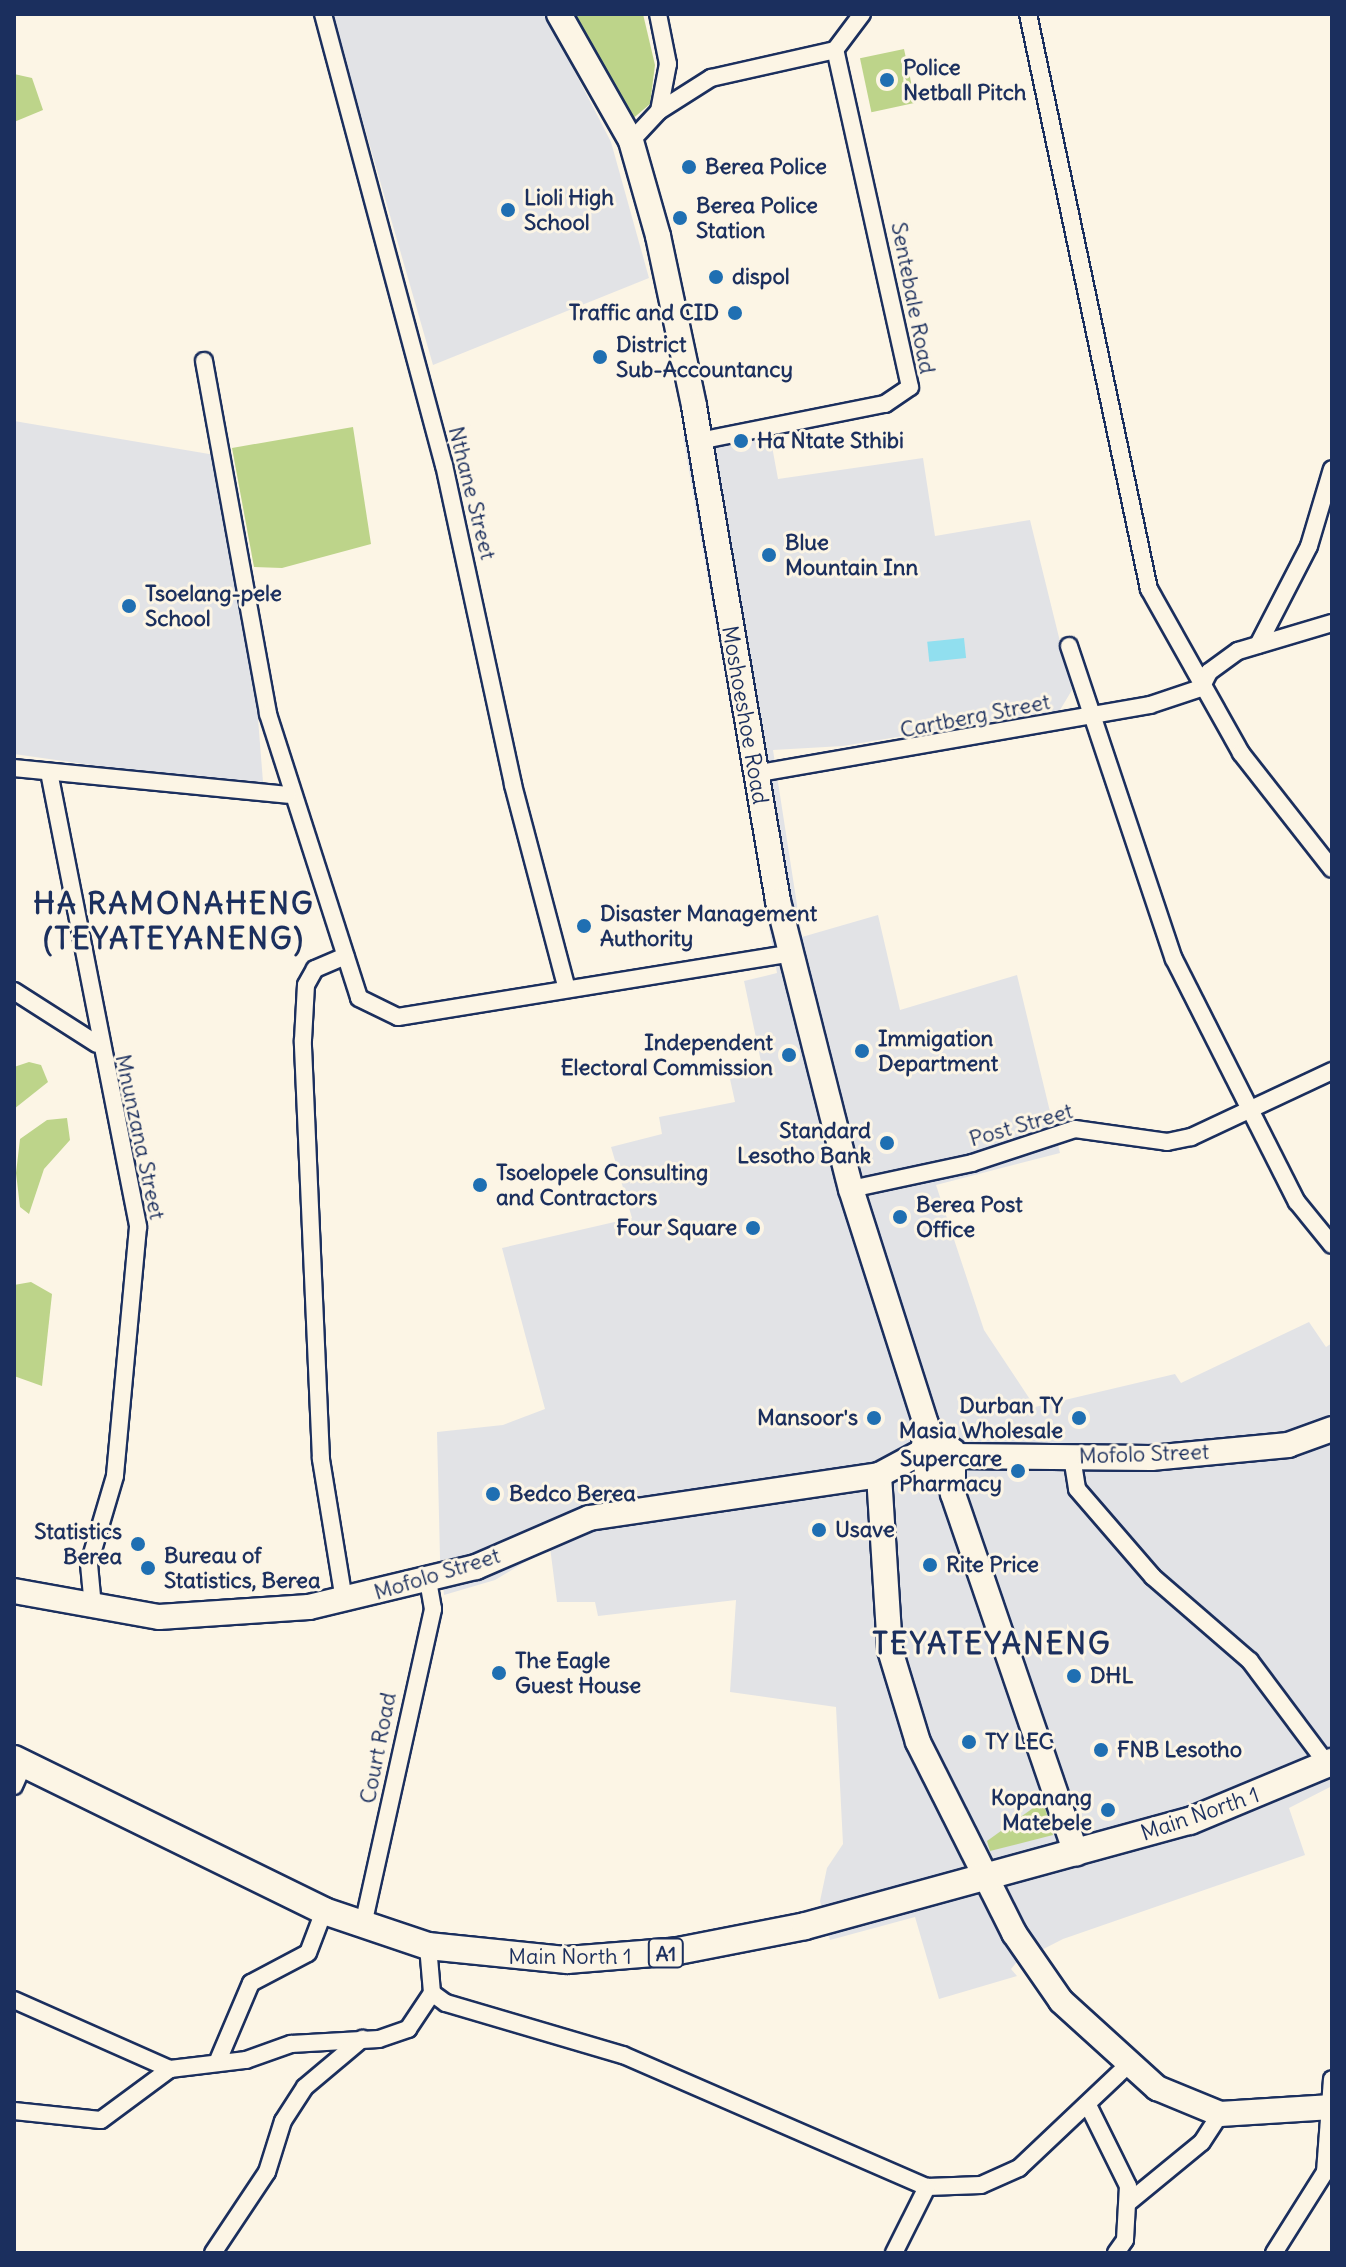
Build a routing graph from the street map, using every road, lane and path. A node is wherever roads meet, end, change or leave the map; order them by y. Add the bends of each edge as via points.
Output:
1 (323, 14) edge
2 (559, 14) edge
3 (658, 14) edge
4 (862, 14) edge
5 (1028, 14) edge
6 (835, 50) junction
7 (659, 111) junction
8 (631, 141) junction
9 (204, 361) dead end
10 (699, 441) junction
11 (1332, 469) edge
12 (1332, 623) edge
13 (1258, 645) junction
14 (1069, 646) dead end
15 (1201, 688) junction
16 (1089, 717) junction
17 (14, 768) edge
18 (49, 772) junction
19 (754, 774) junction
20 (288, 795) junction
21 (1332, 869) edge
22 (791, 953) junction
23 (345, 956) junction
24 (566, 985) junction
25 (14, 991) edge
26 (97, 1044) junction
27 (1332, 1071) edge
28 (1253, 1109) junction
29 (851, 1189) junction
30 (1332, 1245) edge
31 (1332, 1429) edge
32 (935, 1453) junction
33 (1072, 1457) junction
34 (889, 1471) junction
35 (428, 1580) junction
36 (14, 1591) edge
37 (344, 1600) junction
38 (93, 1607) junction
39 (1330, 1763) edge
40 (17, 1770) edge
41 (1076, 1854) junction
42 (987, 1877) junction
43 (324, 1911) junction
44 (363, 1925) junction
45 (428, 1946) junction
46 (432, 1993) junction
47 (14, 2000) edge
48 (362, 2039) junction
49 (217, 2063) junction
50 (1127, 2066) junction
51 (170, 2069) junction
52 (1332, 2079) edge
53 (1088, 2105) junction
54 (1331, 2107) edge
55 (14, 2111) edge
56 (1220, 2114) junction
57 (927, 2187) junction
58 (1129, 2202) junction
59 (213, 2253) edge
60 (894, 2253) edge
61 (1116, 2253) edge
62 (1274, 2253) edge

1 - 24 street, Nthane Street via 444,465 513,785
2 - 8 main road, Moshoeshoe Road
3 - 7 street via 668,64
4 - 6 street
5 - 15 street via 1077,259 1111,386 1137,555
6 - 7 street via 711,78
6 - 10 street, Sentebale Road via 910,387 885,404
7 - 8 street
8 - 10 main road, Moshoeshoe Road via 674,306
9 - 20 street
10 - 19 main road, Moshoeshoe Road
11 - 13 street via 1309,546
12 - 13 street
13 - 15 street via 1219,662
14 - 16 street
15 - 16 street, Cartberg Street
15 - 21 street
16 - 19 street, Cartberg Street
16 - 28 street via 1174,959
17 - 18 street
18 - 20 street
18 - 26 street, Mnunzana Street
19 - 22 main road, Moshoeshoe Road
20 - 23 street
22 - 24 street
22 - 29 main road, Moshoeshoe Road
23 - 24 street via 359,998 384,1015
23 - 37 street via 315,969 306,985 303,1040 321,1459
25 - 26 street
26 - 38 street, Mnunzana Street via 138,1227 115,1476 89,1564
27 - 28 street, Post Street
28 - 29 street, Post Street via 1167,1142 1075,1129 972,1163
28 - 30 street via 1297,1202
29 - 32 main road, Moshoeshoe Road
31 - 33 main road, Mofolo Street via 1288,1445
32 - 33 main road, Mofolo Street
32 - 34 main road, Mofolo Street
32 - 41 main road, Moshoeshoe Road
33 - 39 street via 1077,1489 1153,1577 1250,1661
34 - 35 main road, Mofolo Street via 589,1518
34 - 42 main road via 890,1650 918,1742
35 - 37 main road, Mofolo Street
35 - 44 street, Court Road via 433,1609
36 - 38 main road, Mofolo Street
37 - 38 main road, Mofolo Street via 159,1617
39 - 41 main road, Main North 1 / A1 via 1233,1806
40 - 43 main road, Main North 1 / A1
41 - 42 main road, Main North 1 / A1
42 - 45 main road, Main North 1 / A1 via 805,1926 628,1959 490,1957
42 - 50 main road via 1014,1933 1061,2001
43 - 44 main road, Main North 1 / A1
43 - 49 street via 308,1953 251,1983
44 - 45 main road, Main North 1 / A1
45 - 46 street
46 - 48 street via 408,2029
46 - 57 street via 465,2011 623,2055
47 - 51 street
48 - 49 street via 291,2044
48 - 59 street via 305,2087 283,2121 267,2172
49 - 51 street
50 - 53 street
50 - 56 main road
51 - 55 street via 101,2120
52 - 54 street
53 - 57 street via 1019,2168 981,2185
53 - 58 street via 1123,2168
54 - 56 main road
54 - 62 street via 1325,2172
56 - 58 street via 1202,2142
57 - 60 street
58 - 61 street

